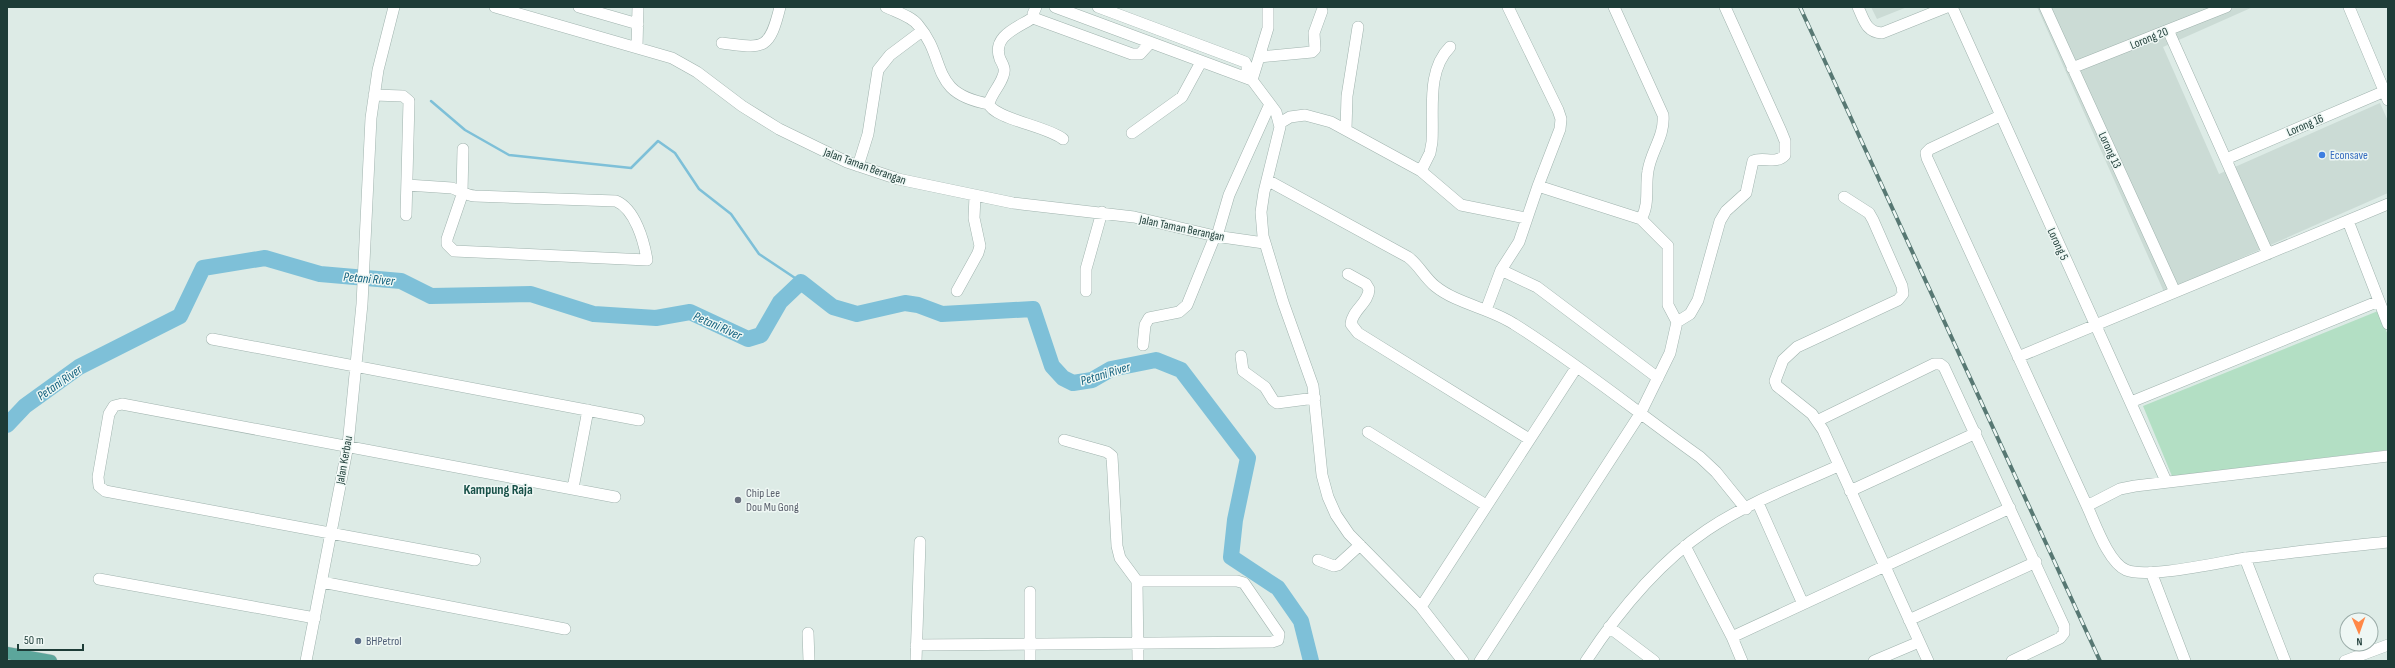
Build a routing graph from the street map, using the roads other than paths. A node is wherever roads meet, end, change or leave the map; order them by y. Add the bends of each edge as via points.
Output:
1 (394, 7) edge
2 (495, 7) edge
3 (579, 7) edge
4 (638, 7) edge
5 (780, 7) edge
6 (886, 7) edge
7 (1055, 7) edge
8 (1098, 7) edge
9 (1268, 7) edge
10 (1508, 7) edge
11 (1614, 7) edge
12 (1725, 7) edge
13 (1858, 7) edge
14 (1947, 7) edge
15 (1952, 7) edge
16 (2045, 7) edge
17 (2226, 7) edge
18 (2349, 7) edge
19 (1322, 11) dead end
20 (1035, 12) edge
21 (638, 24) junction
22 (1358, 27) dead end
23 (922, 30) junction
24 (2168, 30) junction
25 (722, 43) dead end
26 (1150, 43) junction
27 (637, 46) junction
28 (1450, 47) dead end
29 (1259, 57) junction
30 (1201, 62) junction
31 (2072, 68) junction
32 (1250, 79) junction
33 (374, 95) junction
34 (2386, 96) edge
35 (989, 104) junction
36 (1270, 104) junction
37 (2000, 116) junction
38 (1280, 123) junction
39 (1346, 129) junction
40 (1132, 133) dead end
41 (1063, 139) dead end
42 (463, 149) dead end
43 (2226, 159) junction
44 (858, 166) junction
45 (1421, 171) junction
46 (1267, 180) junction
47 (407, 184) junction
48 (1538, 186) junction
49 (462, 192) junction
50 (975, 196) junction
51 (1844, 197) dead end
52 (2388, 204) edge
53 (1102, 212) junction
54 (406, 215) dead end
55 (1526, 218) junction
56 (1641, 219) junction
57 (2348, 221) junction
58 (1216, 236) junction
59 (1264, 243) junction
60 (2268, 254) junction
61 (1501, 270) junction
62 (1348, 274) dead end
63 (957, 290) dead end
64 (1086, 291) dead end
65 (2175, 292) junction
66 (2378, 300) junction
67 (1486, 310) junction
68 (1678, 322) junction
69 (2388, 324) edge
70 (2095, 325) junction
71 (212, 339) dead end
72 (1143, 345) dead end
73 (1241, 356) dead end
74 (2018, 357) junction
75 (357, 366) junction
76 (1576, 368) junction
77 (1658, 378) junction
78 (1315, 398) junction
79 (2131, 402) junction
80 (588, 410) junction
81 (1640, 414) junction
82 (639, 420) dead end
83 (1817, 421) junction
84 (1368, 432) dead end
85 (1976, 433) junction
86 (1529, 439) junction
87 (1064, 440) dead end
88 (348, 445) junction
89 (2388, 456) edge
90 (1838, 466) junction
91 (2166, 481) junction
92 (573, 488) junction
93 (1850, 491) junction
94 (615, 497) dead end
95 (1758, 503) junction
96 (1486, 505) junction
97 (2087, 506) junction
98 (2010, 508) junction
99 (1746, 509) junction
100 (331, 534) junction
101 (920, 542) dead end
102 (2388, 542) edge
103 (1360, 546) junction
104 (1685, 546) junction
105 (2246, 558) junction
106 (475, 560) dead end
107 (1318, 560) dead end
108 (2036, 562) junction
109 (1885, 567) junction
110 (2152, 572) junction
111 (99, 578) dead end
112 (1137, 581) junction
113 (322, 582) junction
114 (1030, 592) dead end
115 (1803, 604) junction
116 (1421, 607) junction
117 (315, 618) junction
118 (1909, 620) junction
119 (1609, 628) junction
120 (565, 629) dead end
121 (808, 633) dead end
122 (1732, 637) junction
123 (1138, 642) junction
124 (1919, 642) junction
125 (1030, 644) junction
126 (916, 645) junction
127 (2388, 645) edge
128 (7, 654) edge
129 (1893, 657) edge
130 (51, 661) edge
131 (306, 661) edge
132 (809, 661) edge
133 (916, 661) edge
134 (1030, 661) edge
135 (1138, 661) edge
136 (1463, 661) edge
137 (1480, 661) edge
138 (1586, 661) edge
139 (1654, 661) edge
140 (1742, 661) edge
141 (1874, 661) edge
142 (1928, 661) edge
143 (2012, 661) edge
144 (2185, 661) edge
145 (2285, 661) edge
146 (2345, 661) edge

1 - 33 street, Jalan Kerbau
2 - 27 street, Jalan Taman Berangan
3 - 21 street
4 - 21 street
5 - 25 street via 767,41 762,46
6 - 23 street via 913,20
7 - 26 street
8 - 32 street via 1245,62
9 - 29 street via 1268,28
10 - 48 street via 1561,119
11 - 56 street via 1663,115 1663,132 1650,161 1646,205
12 - 68 street via 1781,131 1785,141 1785,156 1782,160 1753,161 1746,193 1726,211 1720,221 1695,309
13 - 14 street via 1867,28 1882,33
15 - 37 street, Lorong 5
16 - 31 street, Lorong 13
17 - 24 street, Lorong 20
18 - 34 street
19 - 29 street via 1314,33 1312,52
20 - 26 street via 1132,54 1140,54
20 - 35 street via 1011,30 1001,43 999,52 1004,64 1003,77
21 - 27 street
22 - 39 street via 1347,96
23 - 35 street via 949,85 965,98
23 - 44 street via 890,55 878,70 871,121
24 - 31 street, Lorong 20
24 - 43 street
26 - 30 street
27 - 44 street, Jalan Taman Berangan via 685,64 742,106 779,129
28 - 45 street via 1435,72 1432,142 1430,153
29 - 32 street
30 - 32 street
30 - 40 street via 1182,97
31 - 65 street, Lorong 13
32 - 36 street
33 - 47 street via 403,96 409,101
33 - 75 street, Jalan Kerbau via 368,156 365,257
34 - 43 street, Lorong 16
35 - 41 street via 995,112 1046,129
36 - 38 street
36 - 58 street via 1229,195
37 - 70 street, Lorong 5
37 - 74 street via 1930,149 1926,153 1926,158
38 - 39 street via 1290,117 1305,115
38 - 46 street
39 - 45 street
42 - 49 street
43 - 60 street
44 - 50 street, Jalan Taman Berangan via 916,184
45 - 55 street via 1461,205
46 - 59 street via 1261,212
46 - 67 street via 1408,257 1442,291
47 - 49 street via 443,186
47 - 54 street
48 - 55 street
48 - 56 street
49 - 49 street via 447,239 447,244 454,251 647,260 641,237 629,210 616,202 475,196
50 - 53 street, Jalan Taman Berangan via 1013,203
50 - 63 street via 974,218 980,246
51 - 83 street via 1869,213 1903,290 1898,300 1797,347 1783,360 1775,375 1777,386
52 - 57 street
53 - 58 street, Jalan Taman Berangan
53 - 64 street via 1086,269
55 - 61 street via 1519,242
56 - 68 street via 1668,246 1668,300
57 - 60 street
57 - 66 street
58 - 59 street, Jalan Taman Berangan
58 - 72 street via 1186,305 1179,312 1149,318 1145,325
59 - 78 street
60 - 65 street
61 - 67 street
61 - 77 street via 1537,287
62 - 86 street via 1366,284 1369,289 1367,298 1351,319 1350,324 1358,333
65 - 70 street
66 - 69 street
66 - 79 street
67 - 76 street via 1524,330
68 - 77 street via 1670,353
70 - 74 street
70 - 79 street, Lorong 5
71 - 75 street
73 - 78 street via 1244,371 1265,387 1277,403
74 - 97 street
75 - 80 street
75 - 88 street, Jalan Kerbau
76 - 81 street
76 - 86 street
77 - 81 street
78 - 103 street via 1322,475 1328,497 1336,515
79 - 91 street, Lorong 5
80 - 82 street
80 - 92 street
81 - 99 street via 1705,462 1729,486
81 - 137 street
83 - 85 street via 1934,364 1940,364 1944,367
83 - 90 street
84 - 96 street
85 - 93 street
85 - 98 street
86 - 96 street
87 - 112 street via 1107,452 1112,456 1116,546 1120,558
88 - 92 street
88 - 100 street, Jalan Kerbau
88 - 100 street via 122,404 114,406 108,421 98,478 99,486 105,490
89 - 91 street
90 - 93 street
90 - 95 street
91 - 97 street via 2127,487
92 - 94 street
93 - 109 street
95 - 99 street
95 - 115 street
96 - 116 street
97 - 110 street via 2111,556 2118,565 2126,570
98 - 108 street
98 - 109 street
99 - 104 street via 1722,521
100 - 106 street
100 - 113 street, Jalan Kerbau
101 - 126 street
102 - 105 street
103 - 107 street via 1338,565
103 - 116 street
104 - 119 street via 1640,590
104 - 122 street
105 - 110 street
105 - 145 street
108 - 118 street
108 - 143 street via 2064,626 2064,633 2060,638
109 - 115 street
109 - 118 street
110 - 144 street
111 - 117 street
112 - 123 street
112 - 123 street via 1244,583 1279,637 1272,642
113 - 117 street, Jalan Kerbau
113 - 120 street
114 - 125 street
115 - 122 street
116 - 136 street
117 - 131 street, Jalan Kerbau
118 - 124 street
119 - 138 street
119 - 139 street
121 - 132 street
122 - 140 street
123 - 125 street
123 - 135 street
124 - 129 street
124 - 142 street
125 - 126 street
125 - 134 street
126 - 133 street
127 - 146 street
128 - 130 main road
129 - 141 street

